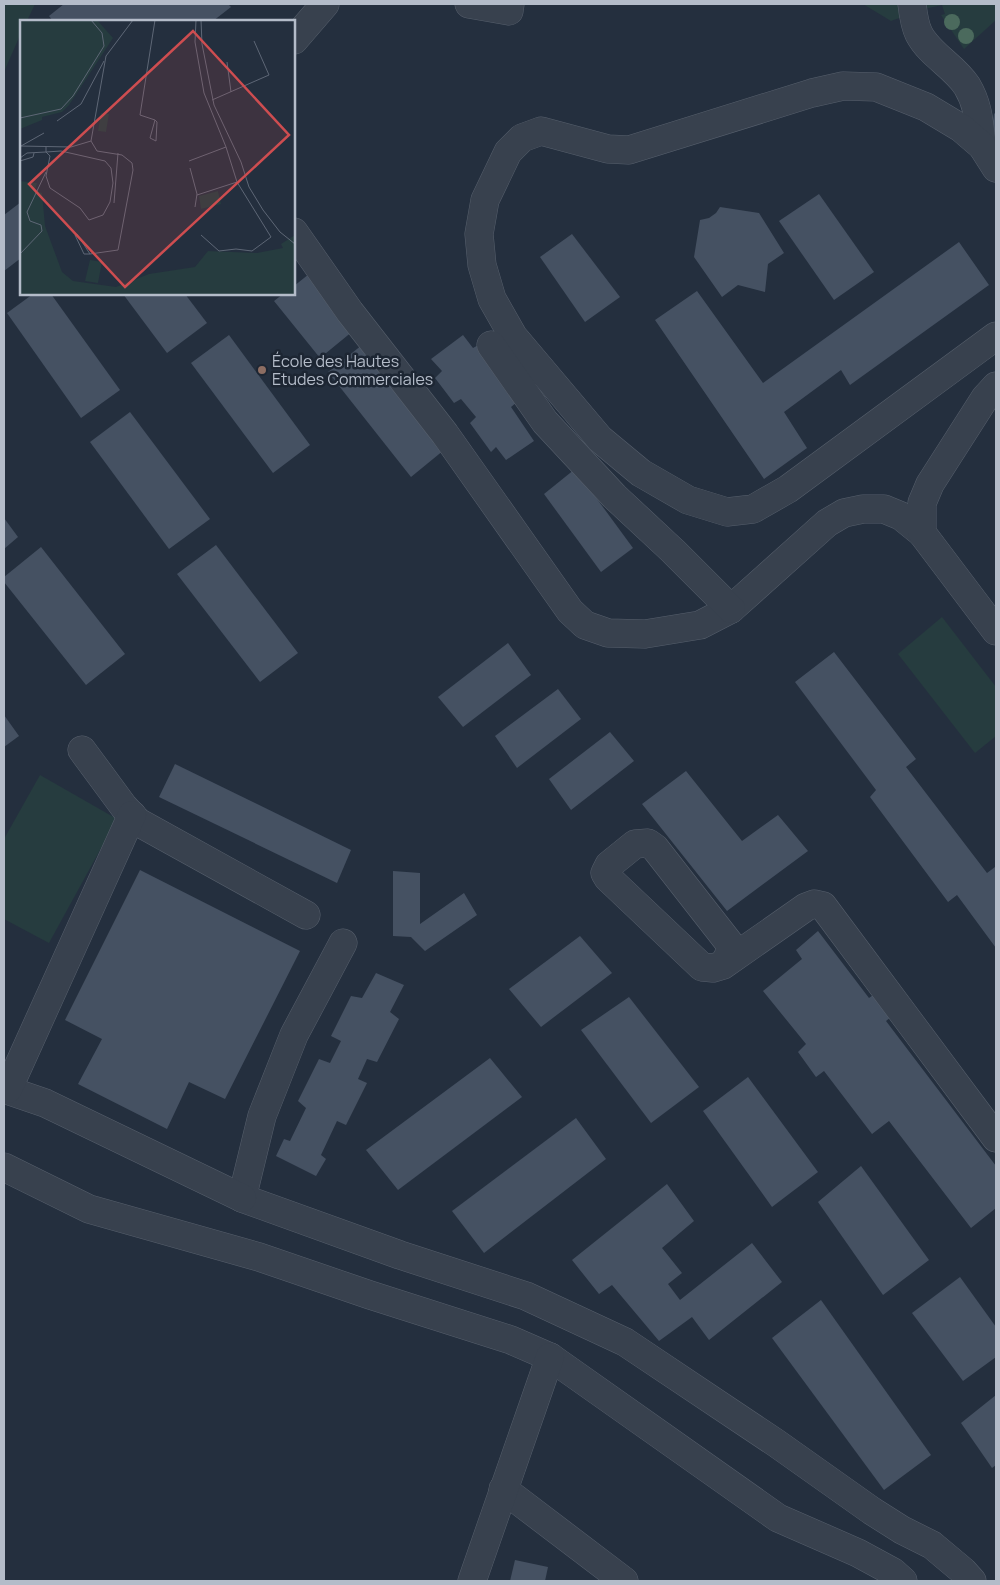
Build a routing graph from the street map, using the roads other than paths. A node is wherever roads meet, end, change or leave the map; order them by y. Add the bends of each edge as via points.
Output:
1 (325, 4) edge
2 (469, 4) edge
3 (510, 4) edge
4 (912, 4) edge
5 (295, 39) edge
6 (989, 157) edge
7 (295, 233) edge
8 (996, 336) edge
9 (491, 345) dead end
10 (996, 386) edge
11 (922, 533) junction
12 (731, 609) junction
13 (996, 631) edge
14 (82, 750) dead end
15 (132, 815) junction
16 (306, 915) dead end
17 (343, 943) dead end
18 (723, 965) junction
19 (6, 1089) edge
20 (996, 1138) edge
21 (4, 1167) edge
22 (242, 1198) junction
23 (550, 1356) junction
24 (503, 1489) junction
25 (472, 1581) edge
26 (624, 1581) edge
27 (903, 1581) edge
28 (972, 1581) edge

1 - 5 street
2 - 3 street via 509,12
4 - 6 street via 919,34 966,86 978,110
6 - 8 street via 960,128 926,107 876,88 843,86 812,92 630,150 608,149 541,131 522,138 508,152 485,200 479,234 482,265 492,299 513,336 600,440 641,473 672,491 688,500 727,512 752,509 788,489
7 - 12 street via 350,312 445,434 570,611 585,625 608,634 645,634 700,625
9 - 12 street via 545,422 614,496
10 - 11 street via 930,484 922,503
11 - 12 street via 901,516 884,509 844,513 827,523
11 - 13 street
14 - 15 street
15 - 16 street via 138,822
15 - 19 street
17 - 22 street via 294,1035 262,1116
18 - 18 street via 702,967 608,878 605,873 609,865 635,844 648,843 655,848 730,944 730,953
18 - 20 street via 806,907 814,904 823,906
19 - 22 street via 45,1103
21 - 23 street via 89,1209 259,1257 511,1340
22 - 28 street via 526,1296 624,1342 872,1511 932,1545
23 - 24 street
23 - 27 street via 778,1518 858,1553
24 - 25 street
24 - 26 street

